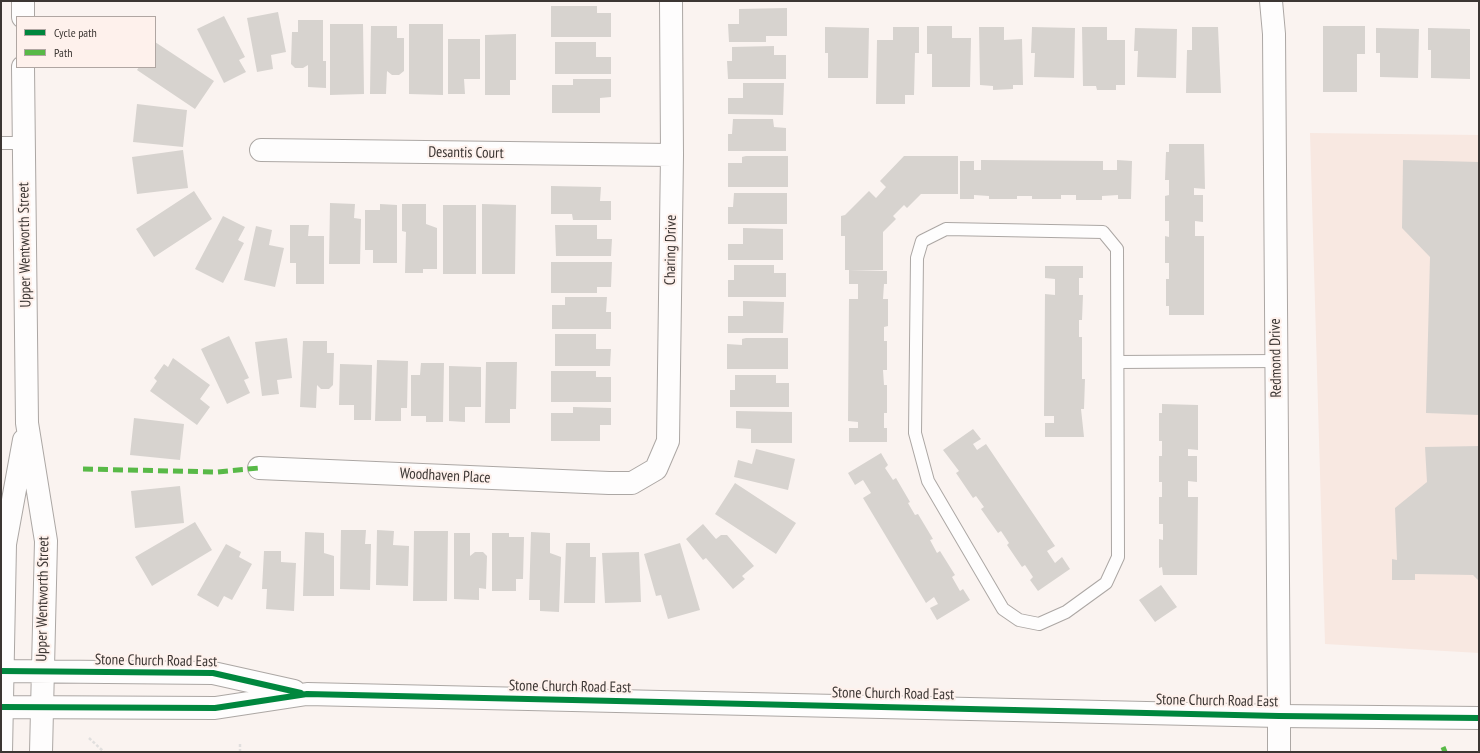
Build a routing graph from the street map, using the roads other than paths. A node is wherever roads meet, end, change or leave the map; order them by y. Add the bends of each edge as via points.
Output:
1 (23, 1) edge
2 (671, 1) edge
3 (1271, 1) edge
4 (23, 16) edge
5 (23, 68) edge
6 (1, 143) edge
7 (23, 143) junction
8 (261, 150) dead end
9 (672, 155) junction
10 (1276, 361) junction
11 (1118, 362) junction
12 (26, 423) junction
13 (259, 468) dead end
14 (632, 483) joint
15 (2, 672) edge
16 (43, 672) junction
17 (307, 694) junction
18 (2, 707) edge
19 (42, 707) junction
20 (1279, 716) junction
21 (1479, 718) edge
22 (1, 752) edge
23 (41, 752) edge
24 (1279, 752) edge

1 - 4 main road
2 - 9 main road, Charing Drive
3 - 10 main road, Redmond Drive via 1274,34
5 - 7 main road, Upper Wentworth Street
6 - 7 lane
7 - 12 main road, Upper Wentworth Street
8 - 9 main road, Desantis Court
9 - 14 main road, Charing Drive via 668,441 656,469
10 - 11 lane
10 - 20 main road, Redmond Drive
11 - 11 lane via 1117,249 1103,232 946,229 922,241 917,258 915,433 928,481 1003,609 1019,620 1039,624 1066,612 1106,583 1118,557
12 - 15 main road, Upper Wentworth Street via 5,544
12 - 16 main road, Upper Wentworth Street via 46,541
13 - 14 main road, Woodhaven Place
15 - 16 main road, Stone Church Road East
15 - 18 main road, Upper Wentworth Street
16 - 17 main road, Stone Church Road East via 212,673
16 - 19 main road, Upper Wentworth Street
17 - 19 main road, Stone Church Road East via 215,708
17 - 20 main road, Stone Church Road East
18 - 19 main road, Stone Church Road East
18 - 22 main road, Upper Wentworth Street
19 - 23 main road, Upper Wentworth Street
20 - 21 main road, Stone Church Road East
20 - 24 main road, Redmond Drive

